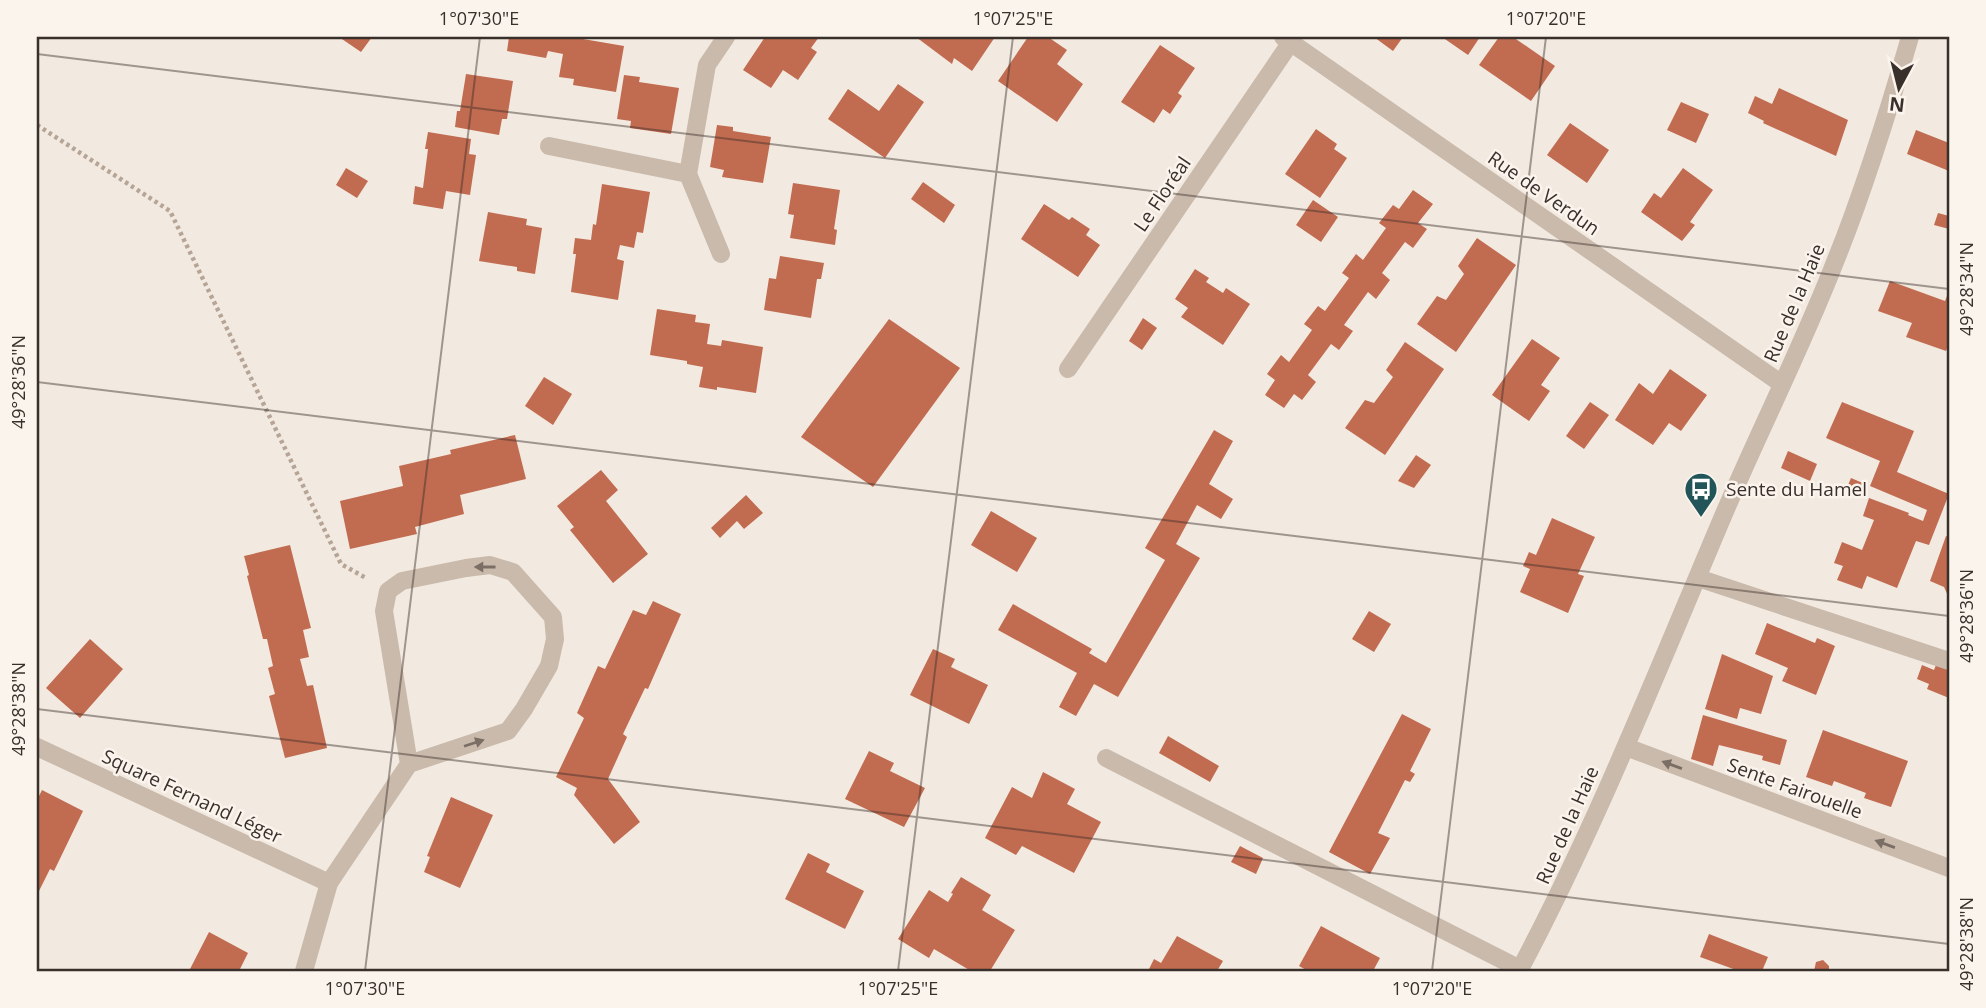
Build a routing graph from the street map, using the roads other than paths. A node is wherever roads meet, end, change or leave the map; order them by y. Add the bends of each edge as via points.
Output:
1 (726, 37) edge
2 (1910, 37) edge
3 (1287, 40) edge
4 (549, 146) dead end
5 (688, 174) junction
6 (721, 254) dead end
7 (1068, 369) dead end
8 (1782, 384) junction
9 (1698, 578) junction
10 (1949, 662) edge
11 (37, 747) edge
12 (1626, 747) junction
13 (1106, 758) dead end
14 (409, 764) junction
15 (1949, 868) edge
16 (329, 883) junction
17 (1519, 970) edge
18 (304, 971) edge

1 - 5 street via 707,65
2 - 8 street, Rue de la Haie via 1877,151
3 - 7 street, Le Floréal
3 - 8 street, Rue de Verdun
4 - 5 street
5 - 6 street
8 - 9 street, Rue de la Haie
9 - 10 street
9 - 12 street, Rue de la Haie
11 - 16 street, Square Fernand Léger
15 -> 12 street, Sente Fairouelle
12 - 17 street, Rue de la Haie via 1555,904
13 - 17 street
14 -> 14 street via 508,731 549,666 555,639 553,617 513,572 489,565 466,568 402,581 388,591 384,611
14 - 16 street
16 - 18 street

